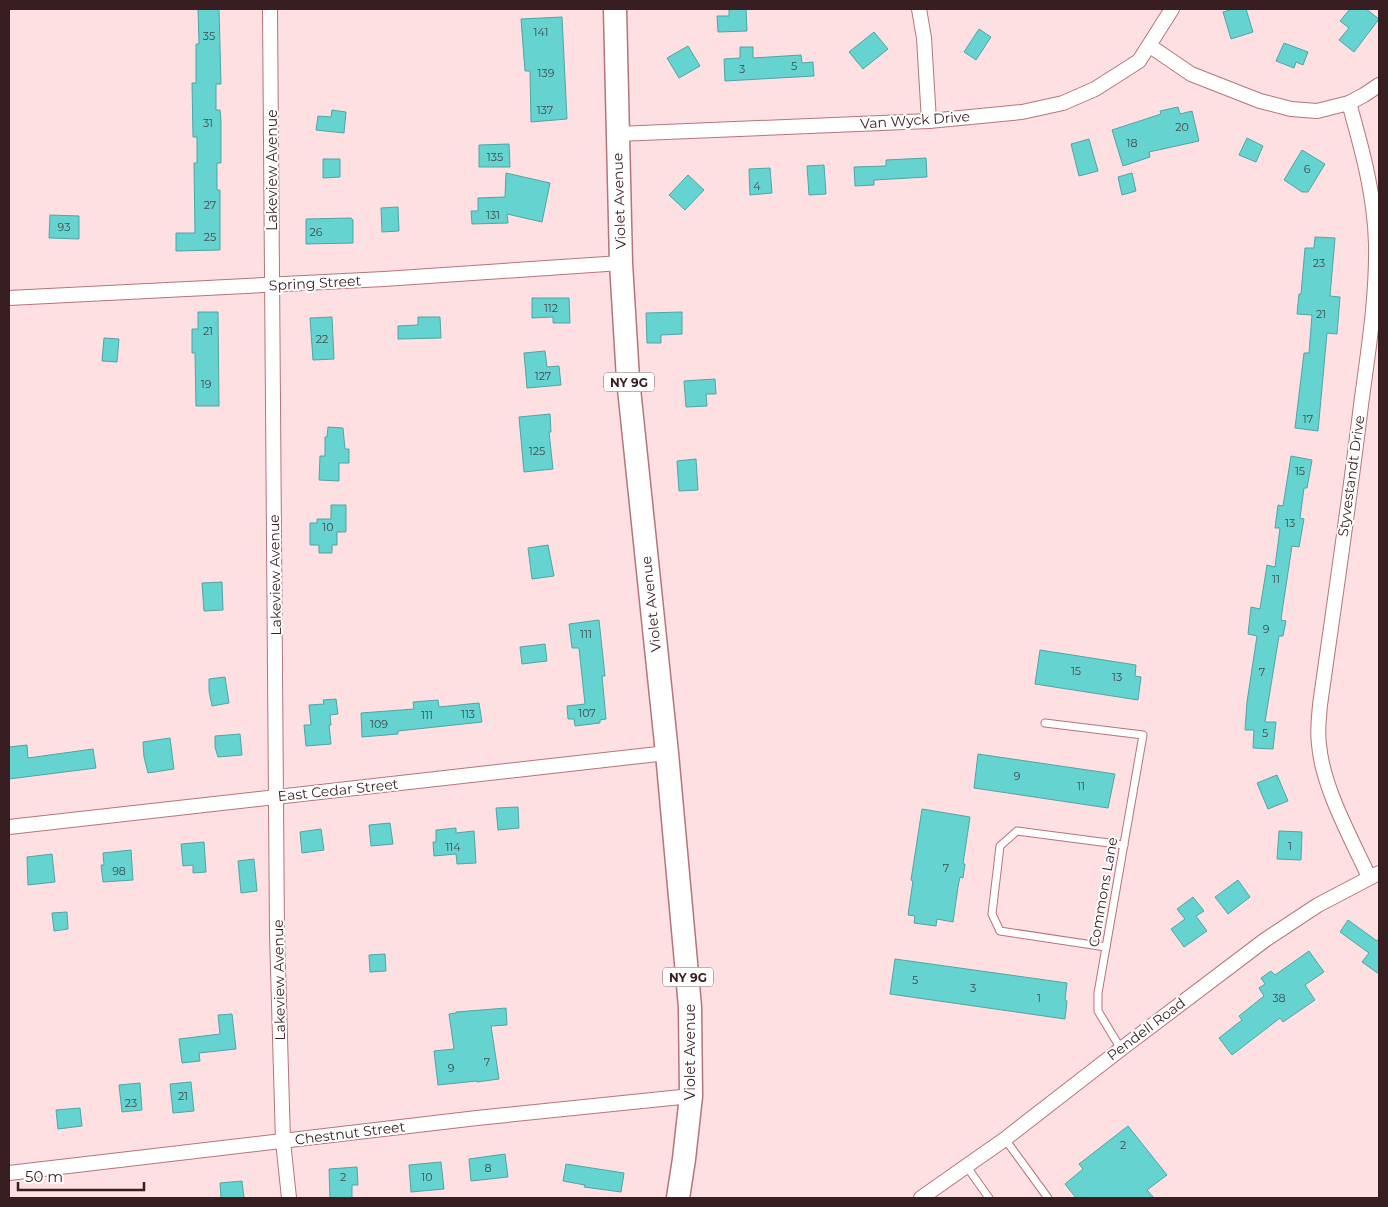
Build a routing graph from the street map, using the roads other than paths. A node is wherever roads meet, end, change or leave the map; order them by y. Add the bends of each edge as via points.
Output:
1 (270, 9) edge
2 (614, 9) edge
3 (919, 9) edge
4 (1172, 9) edge
5 (1150, 46) junction
6 (1379, 85) edge
7 (1349, 103) junction
8 (929, 121) junction
9 (617, 134) junction
10 (621, 262) junction
11 (272, 285) junction
12 (9, 298) edge
13 (1045, 723) dead end
14 (667, 753) junction
15 (278, 797) junction
16 (9, 827) edge
17 (1124, 845) junction
18 (1374, 875) edge
19 (1106, 947) junction
20 (1120, 1049) junction
21 (690, 1096) junction
22 (1005, 1139) junction
23 (283, 1141) junction
24 (967, 1167) junction
25 (9, 1172) edge
26 (289, 1198) edge
27 (678, 1198) edge
28 (921, 1198) edge
29 (989, 1198) edge
30 (1048, 1198) edge

1 - 11 street, Lakeview Avenue
2 - 9 main road, Violet Avenue / NY 9G
3 - 8 street
4 - 5 street, Van Wyck Drive
5 - 7 street via 1191,74 1290,109 1316,111
5 - 8 street, Van Wyck Drive via 1139,61 1095,89 1064,103 1022,112
6 - 7 street
7 - 18 street, Styvestandt Drive via 1370,194 1376,268 1318,734 1326,779
8 - 9 street, Van Wyck Drive
9 - 10 main road, Violet Avenue / NY 9G
10 - 11 street, Spring Street
10 - 14 main road, Violet Avenue / NY 9G via 628,379
11 - 12 street, Spring Street
11 - 15 street, Lakeview Avenue
13 - 17 lane, Commons Lane via 1143,735
14 - 15 street, East Cedar Street
14 - 21 main road, Violet Avenue / NY 9G via 690,1007
15 - 16 street, East Cedar Street
15 - 23 street, Lakeview Avenue via 277,934
17 - 19 lane, Commons Lane
17 - 19 lane via 1017,831 1000,846 992,914 1000,931
18 - 20 street, Pendell Road via 1286,925
19 - 20 lane, Commons Lane via 1098,1011
20 - 22 street, Pendell Road
21 - 23 street, Chestnut Street
21 - 27 main road, Violet Avenue / NY 9G
22 - 24 street, Pendell Road
22 - 30 lane
23 - 25 street, Chestnut Street
23 - 26 street, Lakeview Avenue
24 - 28 street, Pendell Road
24 - 29 lane

